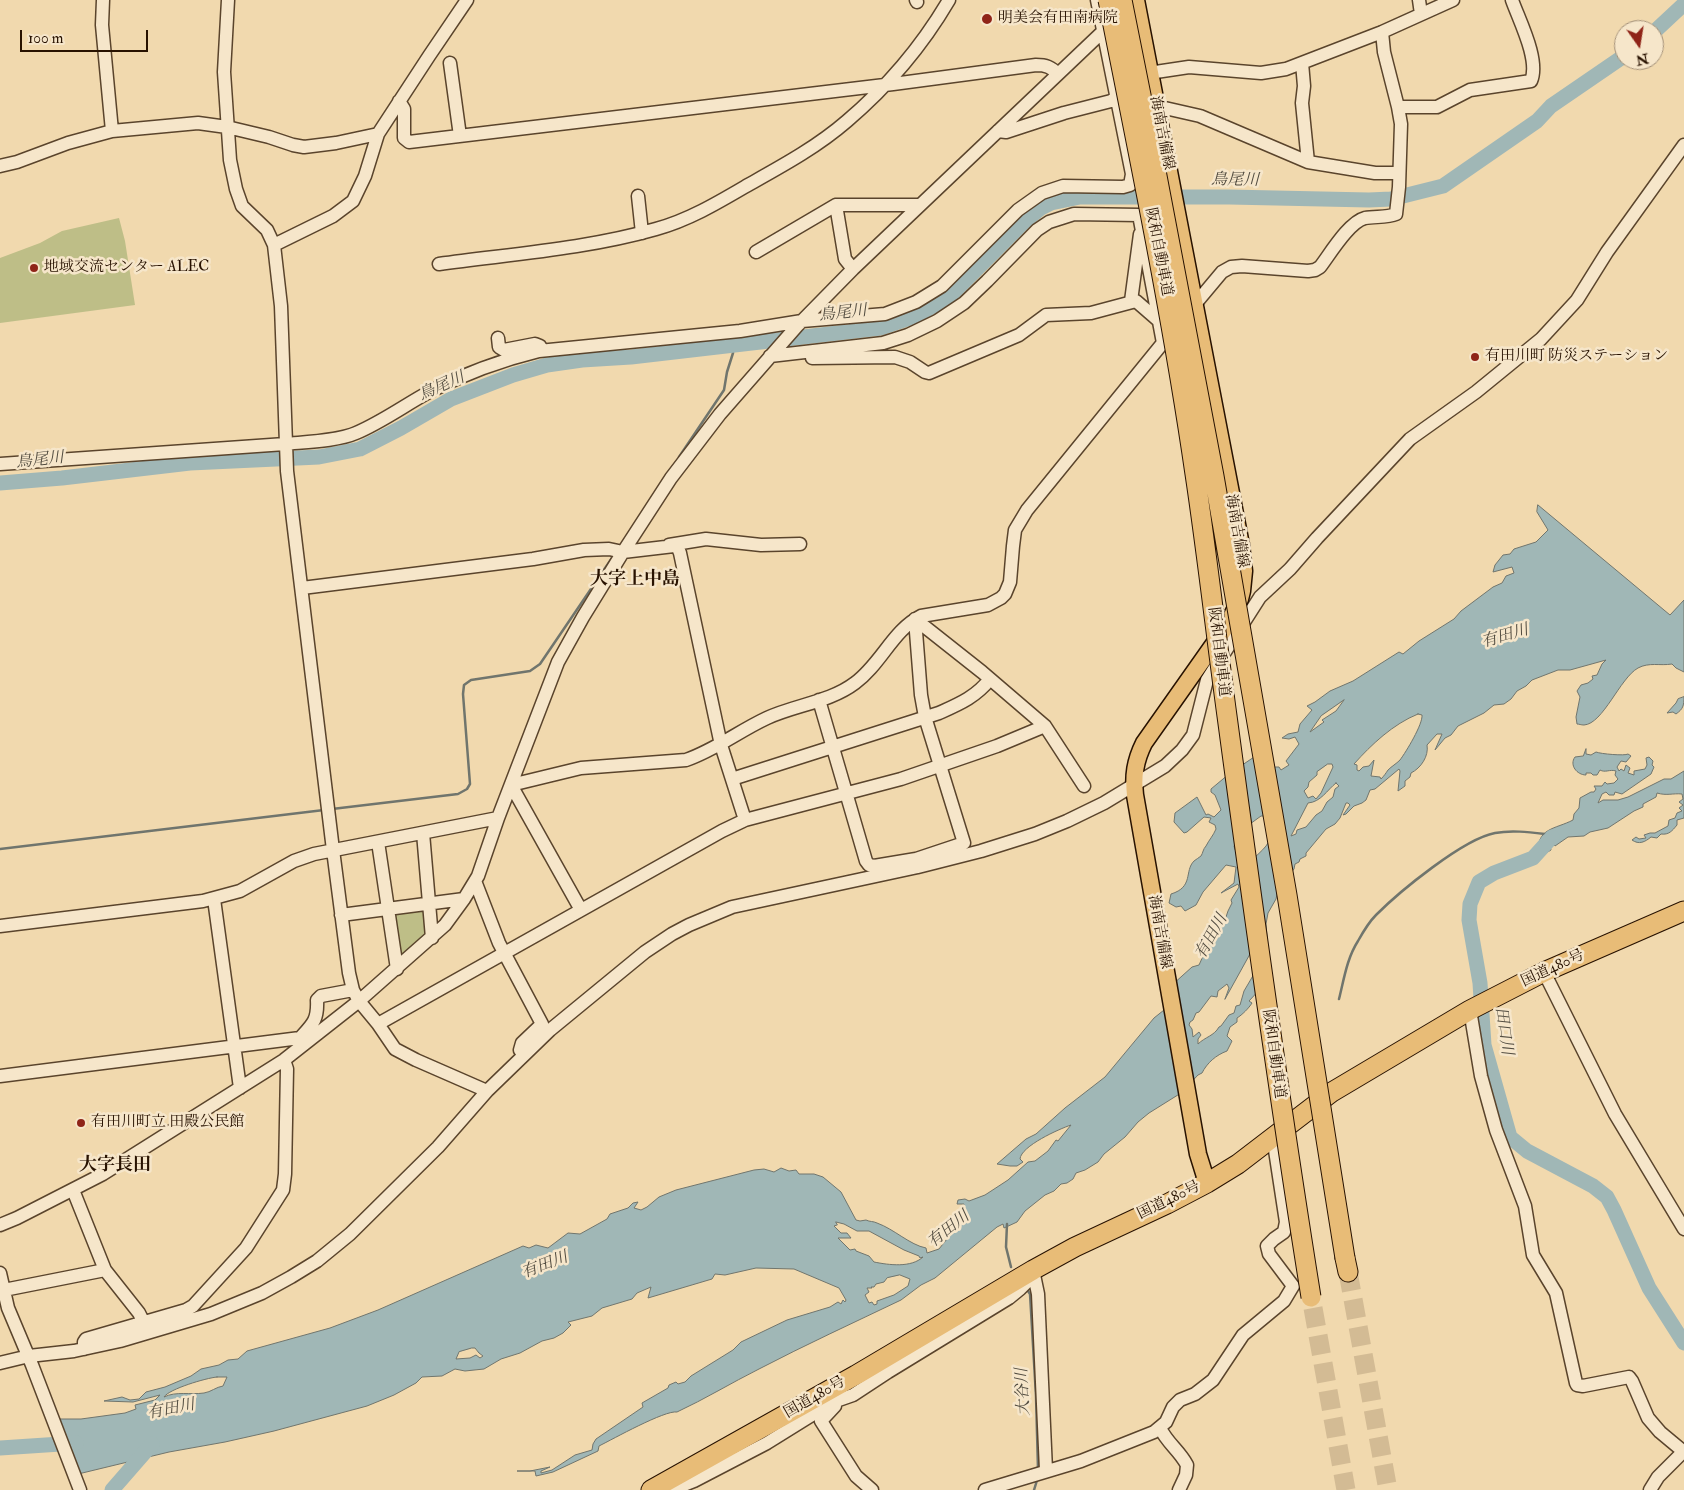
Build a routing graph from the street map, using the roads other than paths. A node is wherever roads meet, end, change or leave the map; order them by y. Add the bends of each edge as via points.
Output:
1 (103, 0) edge
2 (228, 0) edge
3 (468, 0) edge
4 (949, 0) edge
5 (1097, 0) edge
6 (1108, 0) edge
7 (1122, 0) edge
8 (1136, 0) edge
9 (1419, 0) edge
10 (1453, 0) edge
11 (1512, 0) edge
12 (1421, 14) junction
13 (1104, 31) junction
14 (1382, 32) junction
15 (450, 63) dead end
16 (1302, 63) junction
17 (1058, 74) junction
18 (1151, 80) junction
19 (886, 85) junction
20 (1117, 98) junction
21 (399, 101) junction
22 (1156, 106) junction
23 (1398, 107) junction
24 (227, 127) junction
25 (112, 131) junction
26 (998, 131) junction
27 (378, 134) junction
28 (460, 136) junction
29 (1684, 145) edge
30 (1308, 162) junction
31 (0, 166) edge
32 (1400, 173) junction
33 (638, 196) dead end
34 (836, 205) junction
35 (920, 205) junction
36 (1142, 226) junction
37 (642, 233) junction
38 (274, 246) junction
39 (756, 252) dead end
40 (439, 264) dead end
41 (853, 269) junction
42 (1131, 301) junction
43 (1195, 305) junction
44 (1159, 320) junction
45 (799, 324) junction
46 (498, 338) dead end
47 (1163, 343) junction
48 (545, 350) junction
49 (770, 355) junction
50 (285, 446) junction
51 (0, 464) edge
52 (800, 544) dead end
53 (669, 545) junction
54 (623, 552) junction
55 (302, 588) junction
56 (915, 619) junction
57 (990, 679) junction
58 (819, 700) junction
59 (925, 717) junction
60 (1045, 726) junction
61 (721, 745) junction
62 (833, 747) junction
63 (941, 766) junction
64 (732, 779) junction
65 (511, 785) junction
66 (1084, 786) dead end
67 (1134, 790) junction
68 (846, 794) junction
69 (498, 818) junction
70 (745, 820) junction
71 (423, 833) junction
72 (378, 842) junction
73 (333, 850) junction
74 (917, 863) junction
75 (475, 881) junction
76 (214, 899) junction
77 (464, 899) junction
78 (429, 903) junction
79 (388, 908) junction
80 (581, 910) junction
81 (1684, 911) edge
82 (341, 915) junction
83 (0, 926) edge
84 (432, 938) junction
85 (504, 953) junction
86 (397, 968) junction
87 (1544, 972) junction
88 (353, 990) junction
89 (359, 1001) junction
90 (1478, 1006) junction
91 (378, 1024) junction
92 (303, 1040) junction
93 (233, 1047) junction
94 (524, 1055) junction
95 (284, 1060) junction
96 (0, 1076) edge
97 (240, 1088) junction
98 (487, 1091) junction
99 (1273, 1137) junction
100 (1207, 1183) junction
101 (73, 1190) junction
102 (0, 1225) edge
103 (1684, 1229) edge
104 (1346, 1265) tunnel mouth
105 (105, 1270) junction
106 (1033, 1272) junction
107 (0, 1273) edge
108 (9, 1289) dead end
109 (1312, 1302) tunnel mouth
110 (144, 1323) junction
111 (84, 1349) junction
112 (30, 1361) junction
113 (0, 1362) edge
114 (856, 1374) junction
115 (838, 1402) junction
116 (1160, 1428) junction
117 (1684, 1452) edge
118 (1046, 1470) junction
119 (663, 1488) edge
120 (80, 1490) edge
121 (872, 1490) edge
122 (985, 1490) edge
123 (1179, 1490) edge
124 (1650, 1490) edge

1 - 25 street via 102,25
2 - 24 street via 224,72
3 - 21 street
4 - 19 street
5 - 13 street
6 - 109 highway, 阪和自動車道, bridge via 1151,216 1188,428 1277,1082
7 - 104 highway, 阪和自動車道, bridge via 1214,476 1287,894
8 - 13 street
8 - 18 main road, 海南吉備線
9 - 12 street
10 - 12 street
11 - 23 street via 1531,54 1531,81 1470,90 1437,107
12 - 14 street
13 - 17 street
13 - 20 street
14 - 16 street
14 - 23 street
15 - 28 street
16 - 18 street via 1261,74 1188,67
16 - 30 street
17 - 19 street via 1052,68 1036,65
17 - 26 street
18 - 20 street
18 - 22 main road, 海南吉備線
19 - 28 street
19 - 37 street via 846,122 781,166 692,216
20 - 26 street via 1006,132
20 - 45 street via 1132,174 1130,185 1064,186 1042,193 1018,210 942,286 916,302 877,315
21 - 27 street
21 - 28 street via 404,109 406,142
22 - 30 street via 1200,116
22 - 43 main road, 海南吉備線
23 - 32 street
24 - 25 street via 198,123
24 - 27 street via 304,147
24 - 38 street via 230,160 242,206 267,230
25 - 31 street
26 - 35 street
27 - 38 street via 365,176 353,201 333,216
29 - 67 street via 1607,252 1577,300 1541,339 1476,392 1410,439 1260,597 1207,680 1194,736 1165,766
30 - 32 street via 1375,173
32 - 43 street via 1394,216 1365,218 1355,223 1320,267 1308,272 1242,266 1231,268 1222,272
33 - 37 street
34 - 35 street
34 - 39 street
34 - 41 street via 845,259
35 - 41 street
36 - 42 street
36 - 44 street
36 - 49 street via 1141,218 1136,214 1074,214 1058,218 1036,230 987,282 958,307 916,332 883,343
37 - 40 street
38 - 50 street via 281,306
41 - 45 street
42 - 44 street via 1136,301
42 - 49 street via 1091,313 1046,315 1019,335 929,373 895,357
43 - 47 street
43 - 67 main road, 海南吉備線 via 1242,551 1242,591 1228,624 1144,743 1134,768
44 - 47 street
45 - 48 street
45 - 49 street
46 - 48 street via 499,347 504,350 535,344
47 - 56 street via 1027,510 1013,537 1010,582 1005,594 988,605
48 - 50 street via 478,370 429,392 354,434
49 - 54 street via 671,478
50 - 51 street
50 - 55 street
52 - 53 street via 768,545 706,539
53 - 54 street
53 - 61 street via 678,548 680,553
54 - 55 street via 584,550
54 - 65 street via 558,662
55 - 73 street
56 - 57 street
56 - 58 street via 904,627 861,679 849,688
56 - 59 street
57 - 59 street via 962,703
57 - 60 street
58 - 61 street via 768,718
58 - 62 street
59 - 62 street
59 - 63 street
60 - 63 street
60 - 66 street
61 - 64 street
61 - 65 street via 686,760 581,768
62 - 64 street
62 - 68 street
63 - 68 street
63 - 74 street via 964,843
64 - 70 street
65 - 69 street
65 - 80 street
67 - 74 street via 1035,834 981,851
67 - 100 main road, 海南吉備線 via 1198,1154
68 - 70 street
68 - 74 street via 869,865
69 - 71 street
69 - 75 street
70 - 80 street
71 - 72 street
71 - 78 street
72 - 73 street
72 - 79 street
73 - 76 street via 301,858 240,891
73 - 82 street
74 - 94 street via 750,903 688,925 658,943 614,977
75 - 77 street
75 - 85 street
76 - 83 street
76 - 93 street
77 - 78 street
77 - 84 street
78 - 79 street
78 - 84 street
79 - 82 street
79 - 86 street
80 - 85 street
81 - 87 highway, 国道480号
82 - 88 street
84 - 86 street
85 - 91 street
85 - 94 street via 542,1024 522,1043 520,1050
86 - 89 street
87 - 90 highway, 国道480号
87 - 103 street via 1615,1114
88 - 89 street
88 - 92 street via 321,996 317,1000 316,1018
89 - 91 street
89 - 92 street
90 - 99 highway, 国道480号 via 1332,1092
90 - 117 street via 1481,1076 1496,1130 1525,1206 1533,1255 1556,1293 1576,1383 1582,1386 1629,1377 1648,1418
91 - 98 street via 398,1052
92 - 93 street
92 - 95 street
93 - 96 street
93 - 97 street
94 - 98 street
95 - 97 street
95 - 110 street via 287,1069 283,1190 246,1248 192,1306
97 - 101 street
98 - 111 street via 438,1147 350,1234 298,1273 262,1294 211,1314
99 - 100 highway, 国道480号
99 - 116 street via 1286,1222 1284,1232 1267,1246 1269,1254 1293,1286 1284,1302 1243,1335 1213,1380 1195,1394 1180,1400
100 - 106 highway, 国道480号 via 1075,1247
101 - 102 street
101 - 105 street
105 - 108 street
105 - 110 street
106 - 114 highway, 国道480号
106 - 115 street via 1008,1298
106 - 118 street via 1038,1294
107 - 112 street via 8,1308
110 - 111 street via 86,1339
111 - 112 street
112 - 113 street
112 - 120 street
114 - 115 street via 856,1383
114 - 119 highway, 国道480号
115 - 119 street via 694,1481
115 - 121 street via 821,1421 856,1476
116 - 118 street via 1082,1461
116 - 123 street via 1165,1439 1188,1465
117 - 124 street via 1658,1477
118 - 122 street

